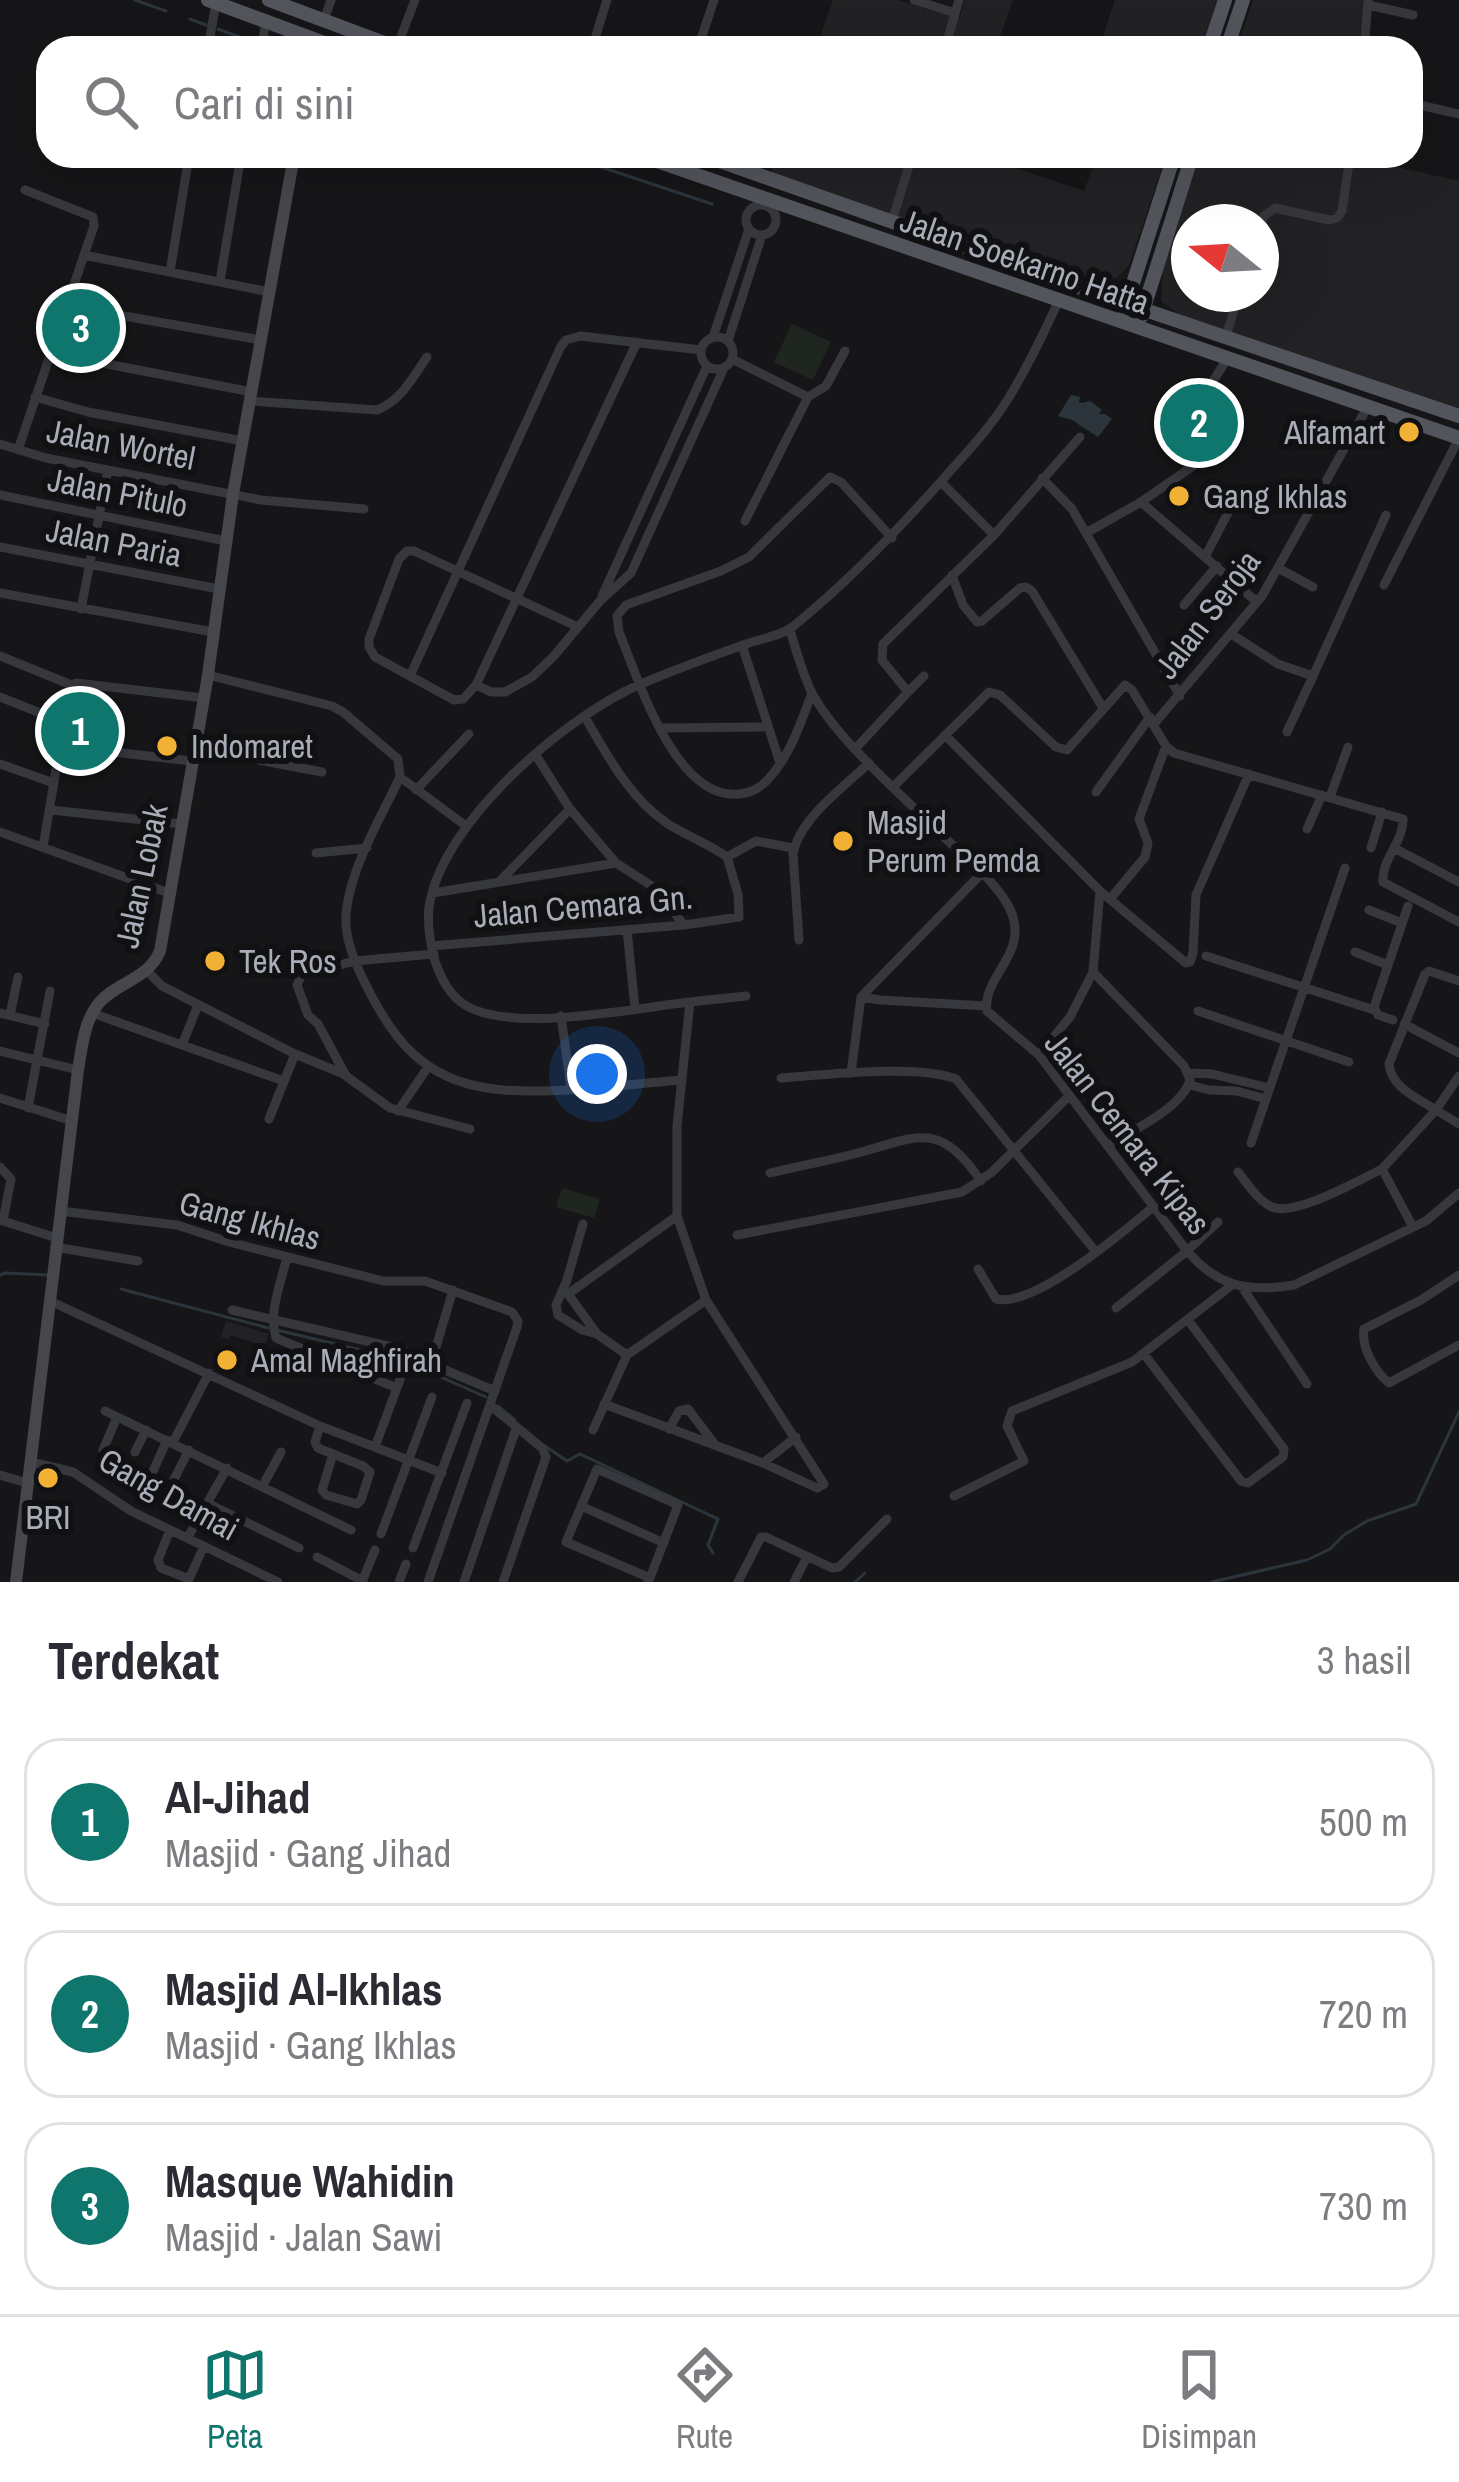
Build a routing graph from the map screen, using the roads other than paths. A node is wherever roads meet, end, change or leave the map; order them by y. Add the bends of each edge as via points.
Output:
1 (269, 0) edge
2 (331, 0) edge
3 (415, 0) edge
4 (607, 0) edge
5 (714, 0) edge
6 (914, 0) edge
7 (959, 0) edge
8 (1225, 0) edge
9 (1243, 0) edge
10 (212, 2) edge
11 (1368, 2) edge
12 (956, 13) junction
13 (1414, 15) dead end
14 (324, 20) junction
15 (266, 22) junction
16 (209, 36) edge
17 (263, 36) edge
18 (297, 36) edge
19 (366, 36) edge
20 (402, 36) edge
21 (596, 36) edge
22 (702, 36) edge
23 (949, 36) edge
24 (1213, 36) edge
25 (1231, 36) edge
26 (1365, 36) edge
27 (1423, 106) edge
28 (1459, 114) edge
29 (188, 168) edge
30 (239, 168) edge
31 (292, 168) edge
32 (682, 168) edge
33 (740, 168) edge
34 (908, 168) edge
35 (1170, 168) edge
36 (1188, 168) edge
37 (1348, 168) edge
38 (25, 190) dead end
39 (740, 191) junction
40 (792, 209) junction
41 (1279, 209) edge
42 (892, 221) junction
43 (748, 223) junction
44 (774, 227) junction
45 (762, 235) junction
46 (84, 255) junction
47 (170, 272) junction
48 (220, 281) junction
49 (270, 292) junction
50 (1100, 295) junction
51 (1058, 302) junction
52 (1126, 303) junction
53 (67, 306) junction
54 (1143, 308) junction
55 (1092, 312) junction
56 (1233, 312) edge
57 (1120, 322) junction
58 (1137, 328) junction
59 (1226, 336) junction
60 (713, 338) junction
61 (261, 340) junction
62 (728, 341) junction
63 (637, 342) junction
64 (701, 350) junction
65 (845, 351) dead end
66 (50, 352) junction
67 (427, 357) dead end
68 (1227, 359) junction
69 (728, 364) junction
70 (706, 366) junction
71 (251, 397) junction
72 (808, 397) junction
73 (34, 398) junction
74 (1367, 406) junction
75 (1459, 416) edge
76 (1080, 437) dead end
77 (1459, 438) edge
78 (243, 441) junction
79 (0, 443) edge
80 (18, 450) junction
81 (109, 470) junction
82 (1042, 478) junction
83 (941, 482) junction
84 (233, 494) junction
85 (0, 496) edge
86 (1141, 502) junction
87 (1250, 508) dead end
88 (364, 509) dead end
89 (100, 515) junction
90 (1386, 515) dead end
91 (746, 521) dead end
92 (1086, 533) junction
93 (994, 535) junction
94 (892, 538) junction
95 (226, 541) junction
96 (0, 547) edge
97 (1204, 557) junction
98 (88, 564) junction
99 (1216, 566) junction
100 (1278, 568) junction
101 (458, 572) junction
102 (952, 575) junction
103 (1384, 585) dead end
104 (1313, 586) dead end
105 (219, 589) junction
106 (0, 592) edge
107 (517, 599) junction
108 (600, 601) junction
109 (1257, 602) junction
110 (1184, 605) dead end
111 (81, 609) junction
112 (578, 627) junction
113 (790, 630) junction
114 (213, 632) junction
115 (1231, 634) junction
116 (742, 645) junction
117 (0, 656) edge
118 (208, 675) junction
119 (410, 676) junction
120 (924, 676) dead end
121 (1313, 676) junction
122 (78, 684) junction
123 (640, 684) junction
124 (476, 685) junction
125 (908, 692) junction
126 (812, 693) junction
127 (1180, 695) junction
128 (0, 697) edge
129 (204, 698) junction
130 (1103, 708) junction
131 (585, 717) junction
132 (1152, 720) junction
133 (65, 723) junction
134 (769, 727) junction
135 (661, 728) junction
136 (1287, 732) dead end
137 (469, 734) dead end
138 (945, 734) junction
139 (60, 746) junction
140 (1166, 746) junction
141 (1348, 747) dead end
142 (856, 748) junction
143 (194, 754) junction
144 (535, 754) junction
145 (869, 763) junction
146 (0, 764) edge
147 (781, 764) junction
148 (322, 772) dead end
149 (1249, 774) junction
150 (400, 778) junction
151 (53, 783) junction
152 (893, 787) junction
153 (416, 790) junction
154 (1096, 792) dead end
155 (1326, 796) junction
156 (570, 809) junction
157 (51, 810) junction
158 (1382, 812) junction
159 (181, 824) junction
160 (466, 826) junction
161 (1307, 829) dead end
162 (0, 832) edge
163 (43, 847) junction
164 (367, 848) junction
165 (793, 848) junction
166 (1371, 848) dead end
167 (1394, 848) junction
168 (316, 853) dead end
169 (728, 857) junction
170 (616, 863) junction
171 (1345, 868) dead end
172 (982, 874) junction
173 (500, 882) junction
174 (1459, 882) edge
175 (1100, 891) junction
176 (433, 892) junction
177 (169, 893) junction
178 (1111, 899) junction
179 (1408, 906) dead end
180 (1369, 910) dead end
181 (1459, 922) edge
182 (1402, 923) junction
183 (684, 926) junction
184 (627, 930) junction
185 (799, 940) dead end
186 (432, 950) junction
187 (1355, 952) dead end
188 (1206, 956) dead end
189 (354, 961) junction
190 (1388, 964) junction
191 (147, 971) junction
192 (1094, 972) junction
193 (18, 977) dead end
194 (1459, 981) edge
195 (1304, 988) junction
196 (50, 991) dead end
197 (746, 996) dead end
198 (861, 997) junction
199 (690, 1002) junction
200 (198, 1005) junction
201 (986, 1006) junction
202 (635, 1008) junction
203 (1373, 1010) junction
204 (1198, 1011) dead end
205 (92, 1013) junction
206 (5, 1014) edge
207 (561, 1016) junction
208 (1398, 1022) junction
209 (45, 1024) junction
210 (1286, 1041) junction
211 (182, 1046) junction
212 (0, 1051) edge
213 (1459, 1053) edge
214 (296, 1054) junction
215 (1039, 1055) junction
216 (38, 1061) junction
217 (1349, 1062) dead end
218 (428, 1067) junction
219 (78, 1070) junction
220 (1188, 1072) junction
221 (851, 1073) junction
222 (346, 1076) junction
223 (1224, 1076) junction
224 (1459, 1076) edge
225 (781, 1078) dead end
226 (682, 1080) junction
227 (284, 1081) junction
228 (1190, 1085) junction
229 (571, 1088) junction
230 (1248, 1088) junction
231 (1222, 1089) junction
232 (1268, 1094) junction
233 (1069, 1096) junction
234 (0, 1098) edge
235 (28, 1108) junction
236 (1436, 1110) junction
237 (398, 1111) junction
238 (269, 1119) dead end
239 (72, 1121) junction
240 (1459, 1124) edge
241 (470, 1129) dead end
242 (1251, 1143) dead end
243 (1108, 1146) junction
244 (1013, 1151) junction
245 (0, 1167) edge
246 (1382, 1169) junction
247 (1238, 1172) dead end
248 (770, 1173) dead end
249 (981, 1181) junction
250 (1459, 1193) edge
251 (1153, 1207) junction
252 (60, 1210) junction
253 (677, 1216) junction
254 (1, 1221) edge
255 (1218, 1222) dead end
256 (583, 1224) dead end
257 (1413, 1228) junction
258 (737, 1235) dead end
259 (56, 1242) junction
260 (1187, 1251) junction
261 (1096, 1252) junction
262 (287, 1257) junction
263 (138, 1261) dead end
264 (978, 1269) dead end
265 (1459, 1276) edge
266 (1237, 1286) junction
267 (567, 1288) junction
268 (453, 1290) junction
269 (706, 1300) junction
270 (50, 1301) junction
271 (1116, 1308) dead end
272 (232, 1310) dead end
273 (1188, 1320) junction
274 (273, 1324) junction
275 (597, 1334) junction
276 (1459, 1345) edge
277 (1144, 1354) junction
278 (627, 1355) junction
279 (431, 1364) junction
280 (208, 1372) junction
281 (1307, 1384) dead end
282 (495, 1390) junction
283 (432, 1397) dead end
284 (467, 1403) dead end
285 (604, 1404) junction
286 (490, 1406) junction
287 (105, 1411) dead end
288 (118, 1417) junction
289 (320, 1426) junction
290 (516, 1429) junction
291 (669, 1429) junction
292 (146, 1430) junction
293 (593, 1430) dead end
294 (796, 1437) junction
295 (170, 1441) junction
296 (717, 1447) junction
297 (375, 1448) junction
298 (103, 1450) dead end
299 (189, 1450) junction
300 (135, 1452) dead end
301 (280, 1452) dead end
302 (333, 1454) junction
303 (407, 1459) junction
304 (31, 1462) junction
305 (763, 1462) junction
306 (121, 1466) dead end
307 (227, 1468) junction
308 (442, 1473) junction
309 (0, 1475) edge
310 (149, 1478) junction
311 (27, 1483) junction
312 (262, 1486) junction
313 (954, 1496) dead end
314 (207, 1503) junction
315 (581, 1506) junction
316 (887, 1519) dead end
317 (170, 1530) junction
318 (351, 1530) dead end
319 (381, 1534) dead end
320 (188, 1538) junction
321 (664, 1543) junction
322 (204, 1546) junction
323 (299, 1548) dead end
324 (413, 1549) dead end
325 (375, 1550) dead end
326 (317, 1557) dead end
327 (807, 1557) junction
328 (406, 1564) dead end
329 (649, 1580) edge
330 (363, 1581) edge
331 (16, 1582) edge
332 (278, 1582) edge
333 (399, 1582) edge
334 (428, 1582) edge
335 (464, 1582) edge
336 (503, 1582) edge
337 (737, 1582) edge
338 (794, 1582) edge

1 - 14 main road
2 - 14 street
3 - 20 street
4 - 21 street
5 - 22 street
6 - 12 street
7 - 12 street
8 - 24 main road
9 - 25 main road
10 - 15 main road
10 - 16 street
11 - 13 street
11 - 26 street
12 - 23 street
14 - 19 main road
15 - 17 street
15 - 18 main road
27 - 28 street
29 - 47 street
30 - 48 street
31 - 49 main road, Jalan Lobak
32 - 39 main road, Jalan Soekarno Hatta
33 - 42 main road, Jalan Soekarno Hatta
34 - 42 street
35 - 52 main road
36 - 54 main road
37 - 41 street via 1337,218
38 - 46 street via 93,217
39 - 40 main road, Jalan Soekarno Hatta
39 - 43 street
40 - 44 street
40 - 51 main road, Jalan Soekarno Hatta
42 - 50 main road, Jalan Soekarno Hatta
43 - 44 street via 751,209 764,205 775,213
43 - 45 street
43 - 60 street
44 - 45 street
45 - 62 street
46 - 47 street
46 - 53 street
47 - 48 street
48 - 49 street
49 - 61 main road, Jalan Lobak
50 - 52 main road, Jalan Soekarno Hatta
50 - 55 main road
51 - 55 main road, Jalan Soekarno Hatta
51 - 83 street via 1007,401
52 - 54 main road, Jalan Soekarno Hatta
52 - 57 main road
53 - 61 street
53 - 66 street
54 - 58 main road
54 - 59 main road, Jalan Soekarno Hatta
55 - 57 main road, Jalan Soekarno Hatta
56 - 59 street
57 - 58 main road, Jalan Soekarno Hatta
58 - 68 main road, Jalan Soekarno Hatta
59 - 75 main road, Jalan Soekarno Hatta
60 - 62 street
60 - 64 street
61 - 71 main road, Jalan Lobak
62 - 69 street
63 - 64 street
63 - 101 street via 573,336 561,346
63 - 107 street
64 - 70 street
65 - 72 street via 826,386
66 - 71 street
66 - 73 street
67 - 71 street via 382,409
68 - 74 main road, Jalan Soekarno Hatta
68 - 86 street via 1205,394 1173,422 1172,440 1196,458 1193,466
69 - 70 street
69 - 72 street
69 - 108 street via 635,566
70 - 108 street
71 - 78 main road, Jalan Lobak
72 - 91 street
73 - 78 street
73 - 80 street
74 - 77 main road, Jalan Soekarno Hatta
74 - 100 street, Jalan Seroja
76 - 82 street
77 - 103 street
78 - 84 main road, Jalan Lobak
79 - 80 street, Jalan Wortel
80 - 81 street, Jalan Wortel
81 - 84 street, Jalan Wortel
81 - 89 street
82 - 92 street
82 - 93 street
83 - 93 street
83 - 94 street
84 - 88 street, Jalan Wortel
84 - 95 main road, Jalan Lobak
85 - 89 street, Jalan Pitulo
86 - 92 street
86 - 97 street
87 - 97 street via 1232,505
89 - 95 street, Jalan Pitulo
89 - 98 street
90 - 121 street
92 - 127 street
93 - 102 street
94 - 113 street
94 - 123 street via 830,477 749,556 623,607 617,626
95 - 105 main road, Jalan Lobak
96 - 98 street, Jalan Paria
97 - 99 street
98 - 105 street, Jalan Paria
98 - 111 street
99 - 109 street
99 - 110 street
100 - 104 street
100 - 109 street, Jalan Seroja
101 - 107 street
101 - 119 street
101 - 119 street via 414,551 399,559 368,640 375,657
102 - 125 street via 884,644 882,659
102 - 130 street via 977,622 1029,589
105 - 114 main road, Jalan Lobak
106 - 111 street
107 - 112 street
107 - 124 street
108 - 112 street
109 - 115 street, Jalan Seroja
111 - 114 street
112 - 124 street via 518,687 498,693
113 - 116 street
113 - 126 street
114 - 118 main road, Jalan Lobak
115 - 121 street
115 - 127 street, Jalan Seroja
116 - 123 street
116 - 134 street
117 - 122 street
118 - 129 main road, Jalan Lobak
118 - 150 street via 332,706 394,755
119 - 124 street via 454,700
120 - 125 street
121 - 136 street
122 - 129 street
122 - 133 street
123 - 131 street
123 - 135 street
125 - 142 street
126 - 142 street
126 - 147 street
127 - 132 street, Jalan Seroja
128 - 133 street
129 - 143 main road, Jalan Lobak
130 - 132 street via 1125,685
130 - 138 street via 1067,750 992,692
131 - 144 street
131 - 169 street via 647,807
132 - 140 street
132 - 154 street, Jalan Seroja
133 - 139 street
134 - 135 street
134 - 147 street
135 - 147 street via 693,775 719,792 749,792
137 - 153 street
138 - 152 street
138 - 175 street
139 - 143 street
139 - 151 street
140 - 149 street
140 - 178 street via 1139,819 1147,838 1142,864
141 - 155 street
142 - 145 street
143 - 148 street
143 - 159 main road, Jalan Lobak
144 - 156 street
144 - 160 street
145 - 152 street
145 - 165 street via 806,824
146 - 151 street
149 - 155 street
149 - 178 street via 1198,890 1190,962
150 - 153 street
150 - 164 street
151 - 157 street
152 - 172 street
153 - 160 street
155 - 158 street
155 - 161 street
156 - 170 street
156 - 173 street
157 - 159 street
157 - 163 street
158 - 166 street
158 - 167 street via 1405,822
159 - 177 main road, Jalan Lobak
160 - 176 street
162 - 163 street
163 - 177 street
164 - 168 street
164 - 189 street via 346,907
165 - 169 street via 755,841
165 - 185 street
167 - 174 street
167 - 181 street via 1383,882
169 - 183 street, Jalan Cemara Gn. via 739,917
170 - 173 street
170 - 183 street via 655,888
171 - 195 street
172 - 198 street
172 - 201 street via 1010,908 1016,931
173 - 176 street
175 - 178 street
175 - 192 street
176 - 186 street
177 - 191 main road, Jalan Lobak via 160,951
179 - 182 street
180 - 182 street
182 - 190 street
183 - 184 street, Jalan Cemara Gn.
184 - 186 street, Jalan Cemara Gn.
184 - 202 street
186 - 189 street, Jalan Cemara Gn.
186 - 207 street via 446,985 469,1007 503,1018
187 - 190 street
188 - 195 street
189 - 218 street via 394,1036
189 - 222 street, Jalan Cemara Gn. via 297,983
190 - 203 street
191 - 200 street
191 - 205 main road, Jalan Lobak
192 - 215 street
192 - 220 street
193 - 206 street
194 - 208 street via 1424,974
195 - 203 street
195 - 210 street
196 - 209 street
197 - 199 street
198 - 201 street
198 - 221 street
199 - 202 street
199 - 226 street
200 - 211 street
200 - 214 street
201 - 215 street, Jalan Cemara Kipas
202 - 207 street
203 - 208 street
204 - 210 street
205 - 211 street
205 - 219 main road
206 - 209 street
207 - 229 street
208 - 213 street
208 - 236 street via 1389,1072
209 - 216 street
210 - 217 street
210 - 232 street
211 - 227 street
212 - 216 street
214 - 222 street
214 - 227 street
215 - 233 street, Jalan Cemara Kipas
216 - 219 street
216 - 235 street
218 - 229 street via 490,1089
218 - 237 street
219 - 239 main road
220 - 223 street
220 - 228 street
221 - 225 street
221 - 244 street via 956,1079
222 - 237 street
223 - 230 street
223 - 231 street
224 - 236 street
226 - 229 street
226 - 253 street
227 - 238 street
228 - 231 street
228 - 243 street
230 - 231 street
230 - 232 street
232 - 242 street
233 - 243 street, Jalan Cemara Kipas
233 - 244 street
234 - 235 street
235 - 239 street
236 - 240 street
236 - 246 street
237 - 241 street
239 - 252 main road
243 - 251 street, Jalan Cemara Kipas
244 - 249 street
244 - 261 street
245 - 254 street via 10,1179
246 - 247 street via 1285,1209 1266,1204
246 - 257 street
248 - 249 street via 918,1137 952,1147
249 - 258 street via 952,1194
250 - 257 street
251 - 260 street, Jalan Cemara Kipas
251 - 261 street
252 - 259 main road
252 - 262 street, Gang Ikhlas via 177,1225
253 - 267 street
253 - 269 street
254 - 259 street
255 - 260 street
256 - 267 street
257 - 266 street via 1294,1285
259 - 263 street
259 - 270 main road
260 - 266 street, Jalan Cemara Kipas
260 - 271 street
261 - 264 street via 1007,1301 996,1299
262 - 268 street, Gang Ikhlas
262 - 274 street
265 - 276 street via 1362,1334 1389,1383
266 - 273 street
266 - 281 street, Jalan Cemara Kipas
267 - 275 street
267 - 275 street via 557,1316
268 - 279 street
268 - 282 street, Gang Ikhlas via 518,1321
269 - 278 street
269 - 294 street
270 - 280 street
270 - 304 main road
272 - 274 street
273 - 277 street
273 - 277 street via 1283,1457 1241,1481
274 - 279 street via 401,1349
274 - 297 street via 280,1340 399,1382
275 - 278 street
277 - 313 street via 1018,1406 1007,1426 1024,1461
278 - 285 street
279 - 282 street
280 - 289 street
280 - 295 street
282 - 286 street
283 - 303 street
284 - 308 street
285 - 291 street
285 - 293 street
286 - 290 street
286 - 334 street
287 - 288 street
288 - 292 street
288 - 298 street
289 - 297 street
289 - 302 street via 315,1445
290 - 335 street
290 - 336 street via 546,1457
291 - 296 street
291 - 296 street via 688,1408
292 - 295 street
292 - 300 street
294 - 305 street
294 - 305 street via 824,1484 817,1488
295 - 299 street
295 - 310 street
296 - 305 street
297 - 303 street
299 - 307 street
299 - 310 street via 170,1487
301 - 312 street
302 - 302 street via 370,1472 357,1504 322,1490
303 - 308 street
303 - 319 street
304 - 311 main road
304 - 317 street, Gang Damai via 73,1472
306 - 310 street
307 - 312 street
307 - 314 street
308 - 324 street
309 - 311 street
311 - 331 main road
312 - 318 street
314 - 320 street
314 - 323 street
315 - 321 street
315 - 321 street via 597,1469 638,1487 678,1505
315 - 329 street via 566,1542
316 - 327 street via 838,1567
317 - 320 street, Gang Damai
317 - 322 street via 161,1568 189,1579
320 - 322 street, Gang Damai
321 - 329 street
322 - 332 street, Gang Damai
325 - 330 street
326 - 330 street
327 - 337 street via 764,1537
327 - 338 street
328 - 333 street

